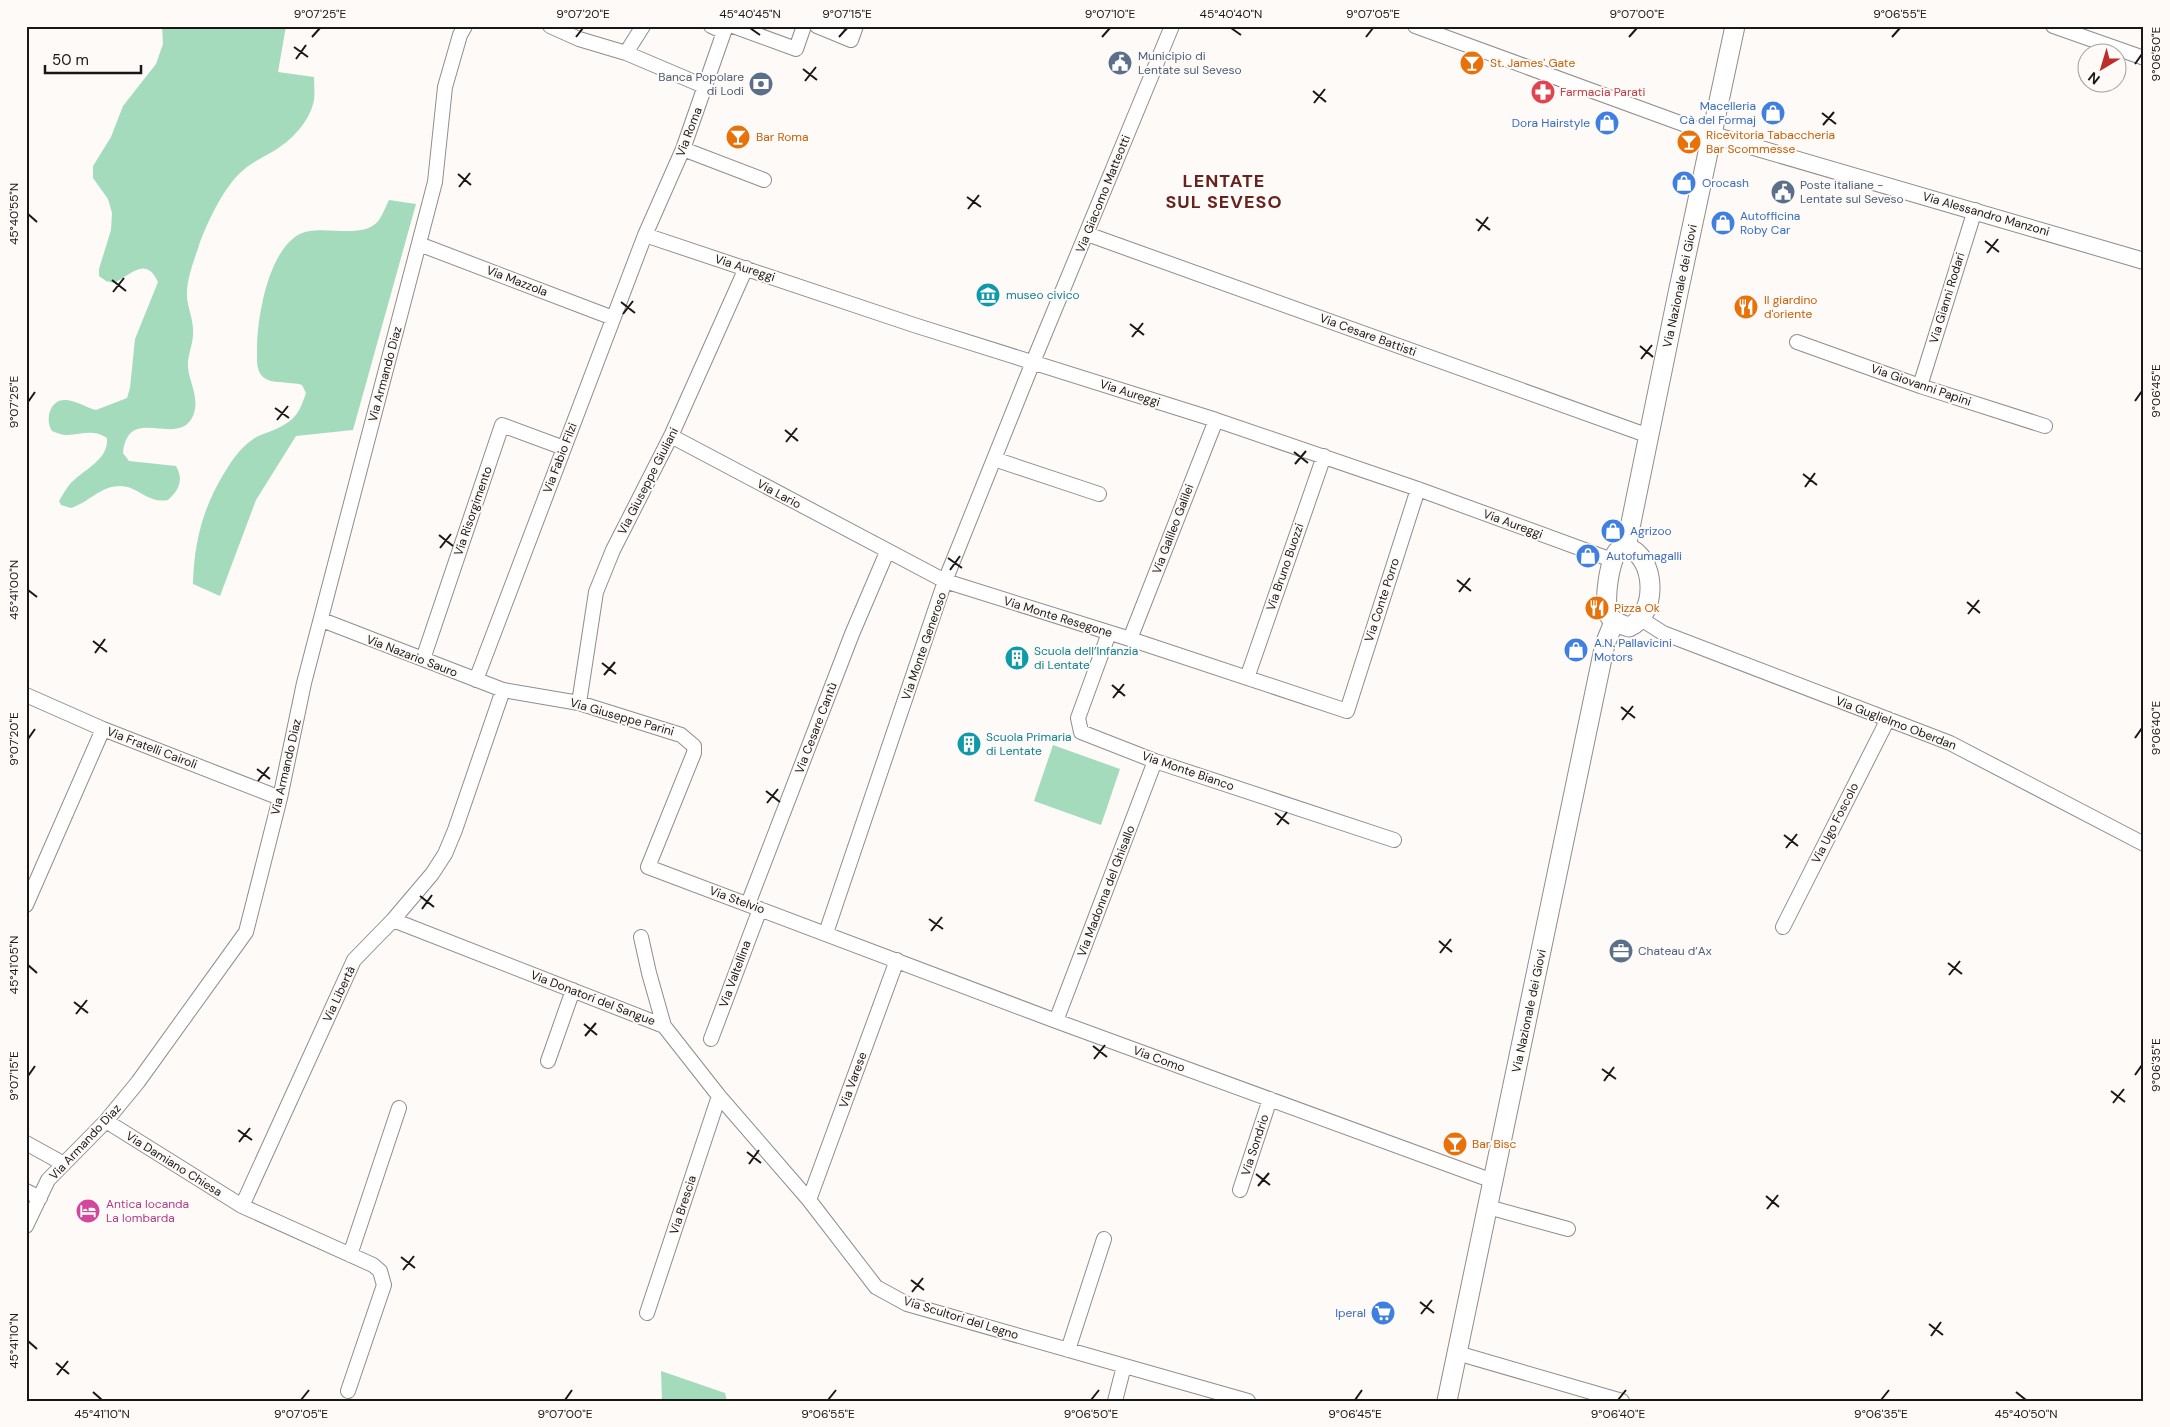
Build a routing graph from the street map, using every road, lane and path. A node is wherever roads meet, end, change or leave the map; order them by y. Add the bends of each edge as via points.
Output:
1 (466, 26) edge
2 (550, 26) edge
3 (644, 26) edge
4 (711, 26) edge
5 (804, 26) edge
6 (817, 26) edge
7 (856, 26) edge
8 (1172, 26) edge
9 (1415, 26) edge
10 (1735, 26) edge
11 (2053, 26) edge
12 (2084, 31) edge
13 (726, 32) edge
14 (626, 53) junction
15 (2144, 58) edge
16 (706, 87) junction
17 (1713, 135) junction
18 (683, 149) junction
19 (764, 180) dead end
20 (1975, 210) junction
21 (1087, 234) junction
22 (645, 235) junction
23 (419, 244) junction
24 (2144, 260) edge
25 (746, 268) junction
26 (613, 318) junction
27 (1797, 342) dead end
28 (1033, 362) junction
29 (1920, 386) junction
30 (1216, 420) junction
31 (2045, 426) dead end
32 (671, 436) junction
33 (1649, 436) junction
34 (564, 448) junction
35 (1324, 456) junction
36 (994, 458) junction
37 (1418, 489) junction
38 (1099, 494) dead end
39 (1626, 547) junction
40 (887, 552) junction
41 (1612, 560) junction
42 (945, 581) junction
43 (1641, 619) junction
44 (322, 620) junction
45 (1614, 622) junction
46 (1109, 633) junction
47 (1130, 639) junction
48 (423, 659) junction
49 (1247, 678) junction
50 (476, 680) junction
51 (504, 690) junction
52 (26, 695) edge
53 (579, 703) junction
54 (1347, 712) joint
55 (1888, 719) junction
56 (103, 729) junction
57 (1155, 761) junction
58 (280, 798) junction
59 (1394, 840) dead end
60 (2144, 844) edge
61 (648, 868) joint
62 (26, 906) edge
63 (754, 906) junction
64 (393, 920) junction
65 (1783, 927) dead end
66 (826, 933) junction
67 (641, 937) dead end
68 (897, 960) junction
69 (574, 990) junction
70 (1056, 1021) junction
71 (664, 1026) junction
72 (711, 1039) dead end
73 (548, 1061) dead end
74 (718, 1096) junction
75 (1270, 1099) junction
76 (399, 1108) dead end
77 (106, 1122) junction
78 (26, 1143) edge
79 (64, 1164) junction
80 (1493, 1180) junction
81 (1240, 1190) dead end
82 (26, 1191) edge
83 (40, 1198) junction
84 (809, 1200) junction
85 (242, 1206) junction
86 (1488, 1207) junction
87 (26, 1226) edge
88 (1568, 1229) dead end
89 (1104, 1239) dead end
90 (350, 1255) junction
91 (647, 1313) dead end
92 (1068, 1350) junction
93 (1457, 1353) junction
94 (1124, 1366) junction
95 (348, 1391) dead end
96 (1226, 1397) edge
97 (1114, 1401) edge
98 (1248, 1401) edge
99 (1447, 1401) edge
100 (1622, 1401) edge

1 - 23 street, Via Armando Diaz via 460,35 445,87 435,182
2 - 14 street via 579,39
3 - 14 street
4 - 13 street
5 - 13 street via 796,49
6 - 7 street via 851,40
8 - 21 street, Via Giacomo Matteotti
9 - 17 street
10 - 17 main road, Via Nazionale dei Giovi
11 - 12 street
12 - 15 street
13 - 16 street, Via Roma
14 - 16 street
16 - 18 street, Via Roma
17 - 20 street, Via Alessandro Manzoni
17 - 33 main road, Via Nazionale dei Giovi
18 - 19 street
18 - 22 street, Via Roma
20 - 24 street, Via Alessandro Manzoni
20 - 29 street, Via Gianni Rodari
21 - 28 street, Via Giacomo Matteotti
21 - 33 street, Via Cesare Battisti
22 - 25 street, Via Aureggi
22 - 26 street, Via Fabio Filzi
23 - 26 street, Via Mazzola
23 - 44 street, Via Armando Diaz
25 - 28 street, Via Aureggi
25 - 32 street, Via Giuseppe Giuliani
26 - 34 street, Via Fabio Filzi
27 - 29 street, Via Giovanni Papini
28 - 30 street, Via Aureggi
28 - 36 street, Via Monte Generoso
29 - 31 street, Via Giovanni Papini
30 - 35 street, Via Aureggi
30 - 47 street, Via Galileo Galilei
32 - 40 street, Via Lario
32 - 53 street, Via Giuseppe Giuliani via 613,550 596,592
33 - 39 main road, Via Nazionale dei Giovi
34 - 48 street, Via Risorgimento via 502,425
34 - 50 street, Via Fabio Filzi
35 - 37 street, Via Aureggi
35 - 49 street, Via Bruno Buozzi
36 - 38 street
36 - 42 street, Via Monte Generoso
37 - 41 street, Via Aureggi
37 - 54 street, Via Conte Porro
39 - 41 main road via 1618,550
39 - 43 main road via 1639,554 1650,580
40 - 42 street, Via Monte Resegone
40 - 63 street, Via Cesare Cantù via 852,634
41 - 45 main road via 1607,602 1608,614
42 - 46 street, Via Monte Resegone
42 - 66 street, Via Monte Generoso
43 - 45 main road via 1629,627
43 - 55 street, Via Guglielmo Oberdan via 1663,633
44 - 48 street, Via Nazario Sauro
44 - 58 street, Via Armando Diaz via 304,683
45 - 80 main road, Via Nazionale dei Giovi via 1605,644
46 - 47 street, Via Monte Resegone
46 - 57 street, Via Monte Bianco via 1078,718 1081,732
47 - 49 street, Via Monte Resegone
48 - 50 street, Via Nazario Sauro
49 - 54 street, Via Monte Resegone
50 - 51 street, Via Nazario Sauro
51 - 53 street, Via Giuseppe Parini
51 - 64 street, Via Libertà via 445,854
52 - 56 street, Via Fratelli Cairoli
53 - 61 street, Via Giuseppe Parini via 681,735 694,746
55 - 60 street, Via Guglielmo Oberdan via 1950,743
55 - 65 street, Via Ugo Foscolo
56 - 58 street, Via Fratelli Cairoli
56 - 62 street
57 - 59 street, Via Monte Bianco
57 - 70 street, Via Madonna del Ghisallo
58 - 77 street, Via Armando Diaz via 246,932
61 - 63 street, Via Stelvio
63 - 66 street, Via Stelvio
63 - 72 street, Via Valtellina
64 - 69 street, Via Donatori del Sangue
64 - 85 street, Via Libertà via 354,960
66 - 68 street, Via Como
67 - 71 street
68 - 70 street, Via Como
68 - 84 street, Via Varese
69 - 71 street, Via Donatori del Sangue
69 - 73 street
70 - 75 street, Via Como
71 - 74 street, Via Donatori del Sangue
74 - 84 street, Via Donatori del Sangue
74 - 91 street, Via Brescia
75 - 80 street, Via Como
75 - 81 street, Via Sondrio
76 - 90 street
77 - 79 street, Via Armando Diaz
77 - 85 street, Via Damiano Chiesa
78 - 79 street
79 - 83 street, Via Armando Diaz via 48,1180
80 - 86 main road, Via Nazionale dei Giovi
82 - 83 street
83 - 87 street, Via Armando Diaz
84 - 92 street, Via Scultori del Legno via 876,1287 907,1304
85 - 90 street
86 - 88 street
86 - 93 main road, Via Nazionale dei Giovi
89 - 92 street
90 - 95 street via 380,1271 384,1285
92 - 94 street, Via Scultori del Legno
93 - 99 main road, Via Nazionale dei Giovi
93 - 100 street
94 - 96 street, Via Scultori del Legno
94 - 97 street
96 - 98 street, Via Scultori del Legno

